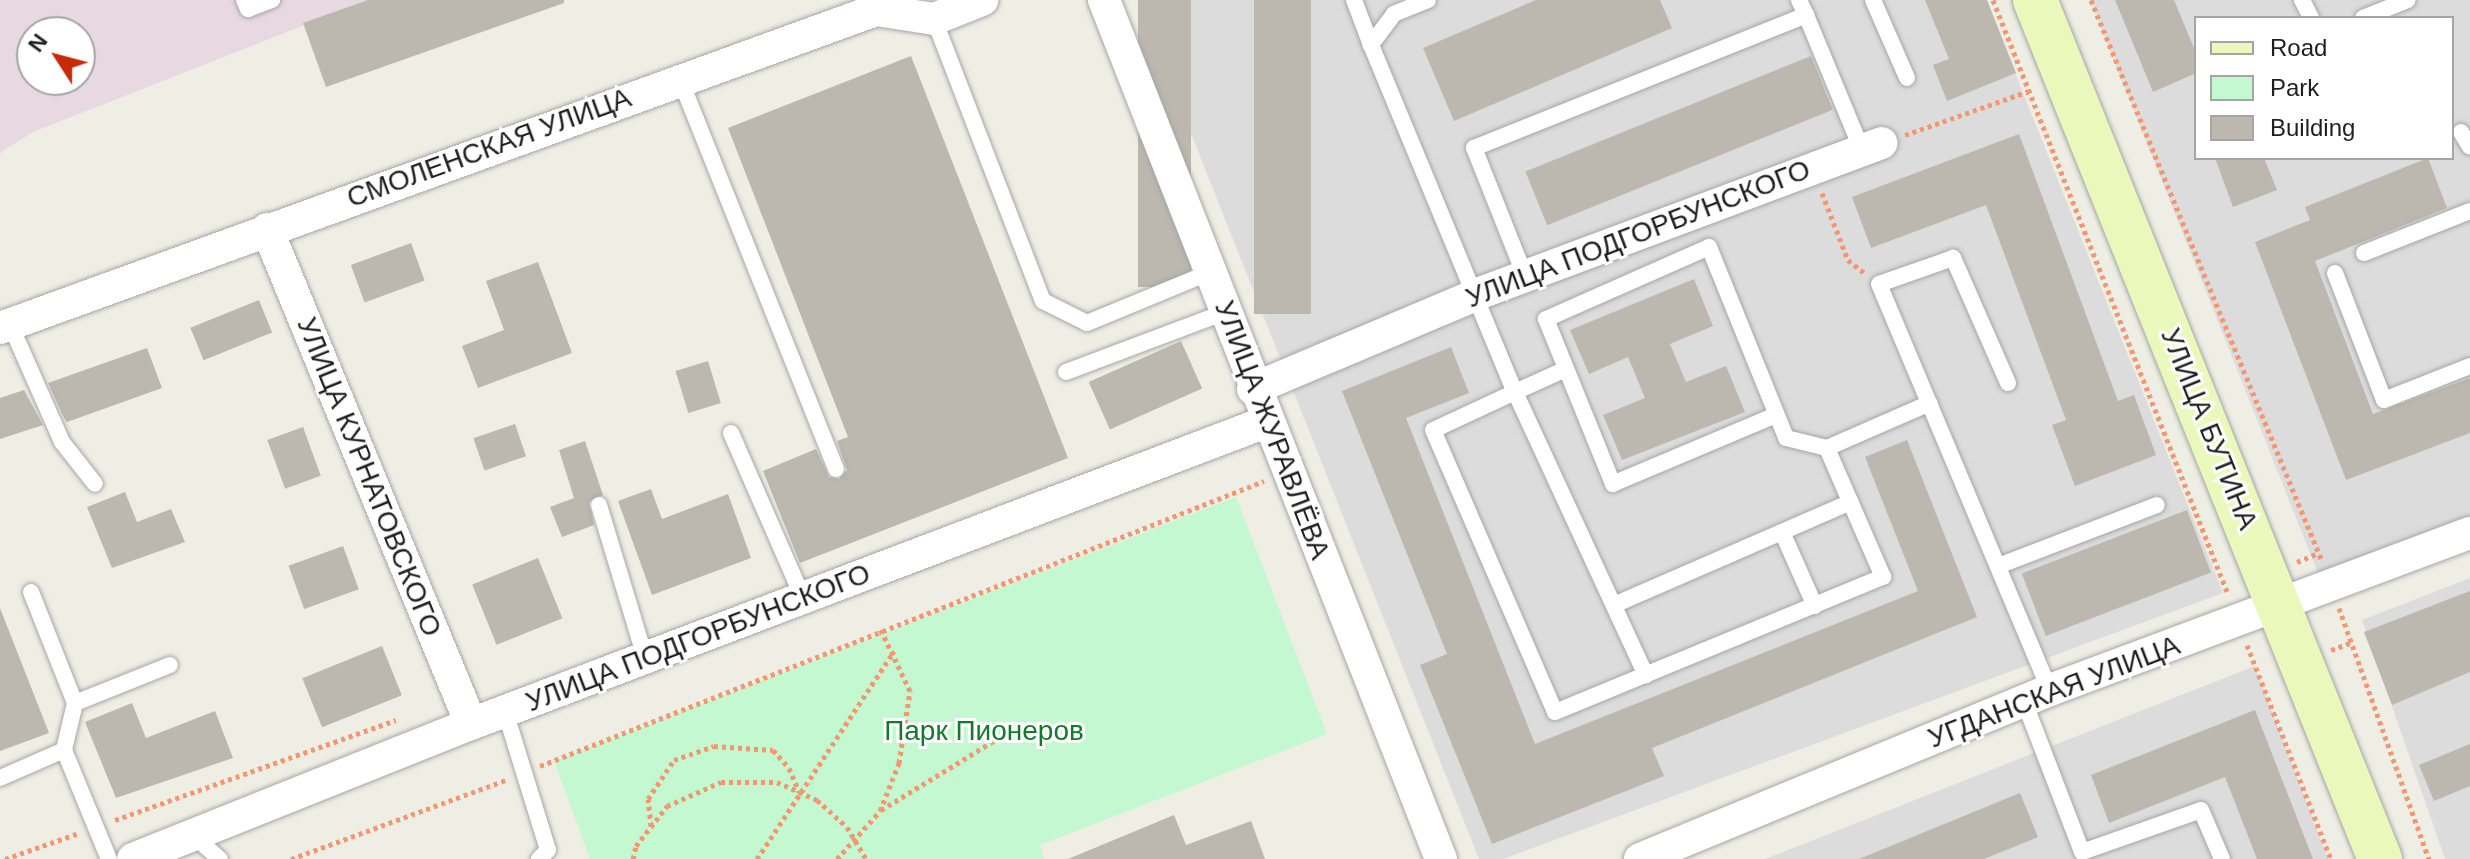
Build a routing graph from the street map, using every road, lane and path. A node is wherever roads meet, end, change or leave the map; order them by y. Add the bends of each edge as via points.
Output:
1 (244, 0) edge
2 (272, 0) edge
3 (982, 0) edge
4 (1104, 0) edge
5 (1354, 0) edge
6 (1428, 0) edge
7 (1873, 0) edge
8 (1993, 0) edge
9 (2035, 0) edge
10 (2091, 0) edge
11 (2408, 0) edge
12 (1802, 8) edge
13 (2368, 16) edge
14 (934, 19) junction
15 (1371, 45) junction
16 (1907, 78) dead end
17 (680, 79) junction
18 (2029, 91) junction
19 (1872, 147) junction
20 (1812, 168) junction
21 (2470, 211) edge
22 (267, 229) junction
23 (2364, 253) dead end
24 (1211, 272) junction
25 (2335, 273) dead end
26 (1525, 276) junction
27 (1879, 284) junction
28 (1475, 295) junction
29 (1226, 312) junction
30 (5, 326) edge
31 (2470, 366) edge
32 (1566, 369) junction
33 (1066, 372) dead end
34 (2008, 383) dead end
35 (1253, 389) junction
36 (1515, 392) junction
37 (1930, 403) junction
38 (1776, 415) junction
39 (1266, 422) junction
40 (731, 433) dead end
41 (1827, 448) junction
42 (836, 469) dead end
43 (1289, 472) junction
44 (95, 484) dead end
45 (1851, 502) junction
46 (599, 505) dead end
47 (2157, 505) dead end
48 (1782, 532) junction
49 (2470, 533) edge
50 (1998, 566) junction
51 (2331, 585) junction
52 (31, 592) dead end
53 (803, 598) junction
54 (1614, 605) junction
55 (2279, 605) junction
56 (1815, 606) junction
57 (2238, 621) junction
58 (880, 628) junction
59 (894, 651) junction
60 (645, 657) junction
61 (170, 665) dead end
62 (1646, 675) junction
63 (2037, 696) junction
64 (75, 703) junction
65 (505, 711) junction
66 (471, 724) junction
67 (1005, 734) dead end
68 (64, 750) junction
69 (524, 773) junction
70 (0, 778) edge
71 (799, 792) junction
72 (880, 811) junction
73 (651, 827) junction
74 (193, 835) junction
75 (853, 841) junction
76 (2082, 852) junction
77 (109, 859) edge
78 (133, 859) edge
79 (220, 859) edge
80 (291, 859) edge
81 (539, 859) edge
82 (633, 859) edge
83 (757, 859) edge
84 (837, 859) edge
85 (866, 859) edge
86 (1441, 859) edge
87 (1640, 859) edge
88 (2064, 859) edge
89 (2222, 859) edge
90 (2331, 859) edge
91 (2380, 859) edge
92 (2429, 859) edge

1 - 2 lane via 248,9
3 - 14 street
4 - 24 street, УЛИЦА ЖУРАВЛЁВА
5 - 15 lane
6 - 15 lane via 1394,14
7 - 16 lane
8 - 18 path
9 - 55 main road, УЛИЦА БУТИНА
10 - 51 path
11 - 13 lane
12 - 19 lane
12 - 26 lane via 1474,148
14 - 17 street, СМОЛЕНСКАЯ УЛИЦА via 876,10
14 - 24 lane via 1043,301 1087,323
15 - 28 lane
17 - 22 street, СМОЛЕНСКАЯ УЛИЦА
17 - 42 lane
18 - 19 path
18 - 57 path
19 - 20 street, УЛИЦА ПОДГОРБУНСКОГО
20 - 26 street, УЛИЦА ПОДГОРБУНСКОГО
20 - 27 path via 1848,260
21 - 23 lane
22 - 30 street, СМОЛЕНСКАЯ УЛИЦА
22 - 66 street, УЛИЦА КУРНАТОВСКОГО
24 - 29 street, УЛИЦА ЖУРАВЛЁВА
25 - 31 lane via 2384,400
26 - 28 street, УЛИЦА ПОДГОРБУНСКОГО
27 - 34 lane via 1953,258
27 - 37 lane
28 - 35 street, УЛИЦА ПОДГОРБУНСКОГО
28 - 36 lane
29 - 33 lane
29 - 35 street, УЛИЦА ЖУРАВЛЁВА
30 - 44 lane via 62,442
32 - 36 lane
32 - 38 lane via 1613,484
32 - 38 lane via 1546,319 1709,247
35 - 39 street, УЛИЦА ЖУРАВЛЁВА
36 - 54 lane
36 - 62 lane via 1433,430 1555,712
37 - 41 lane
37 - 50 lane
38 - 41 lane via 1786,438
39 - 43 street, УЛИЦА ЖУРАВЛЁВА
39 - 53 street, УЛИЦА ПОДГОРБУНСКОГО
40 - 53 lane
41 - 45 lane
43 - 58 path
43 - 86 street, УЛИЦА ЖУРАВЛЁВА
45 - 48 lane
45 - 56 lane via 1883,577
46 - 60 lane
47 - 50 lane
48 - 54 lane
48 - 56 lane
49 - 51 street, УГДАНСКАЯ УЛИЦА
50 - 63 lane
51 - 55 street, УГДАНСКАЯ УЛИЦА
51 - 92 path
52 - 64 lane
53 - 60 street, УЛИЦА ПОДГОРБУНСКОГО
54 - 62 lane
55 - 57 street, УГДАНСКАЯ УЛИЦА
55 - 91 main road, УЛИЦА БУТИНА
56 - 62 lane
57 - 63 street, УГДАНСКАЯ УЛИЦА
57 - 90 path
58 - 59 path
58 - 69 path
59 - 71 path
59 - 72 path via 910,691 899,763
60 - 65 street, УЛИЦА ПОДГОРБУНСКОГО
61 - 64 lane
63 - 76 lane
63 - 87 street, УГДАНСКАЯ УЛИЦА
64 - 68 lane
65 - 66 street, УЛИЦА ПОДГОРБУНСКОГО
65 - 69 lane
66 - 74 street, УЛИЦА ПОДГОРБУНСКОГО
67 - 72 path
68 - 70 lane
68 - 77 lane
69 - 80 path
69 - 81 lane via 548,850
71 - 73 path via 777,782 721,782 667,806
71 - 73 path via 789,768 773,750 714,746 674,760 648,799
71 - 75 path via 847,827
71 - 83 path
72 - 75 path
73 - 82 path
74 - 78 street, УЛИЦА ПОДГОРБУНСКОГО
74 - 79 lane
75 - 84 path
75 - 85 path
76 - 88 lane
76 - 89 lane via 2201,810

